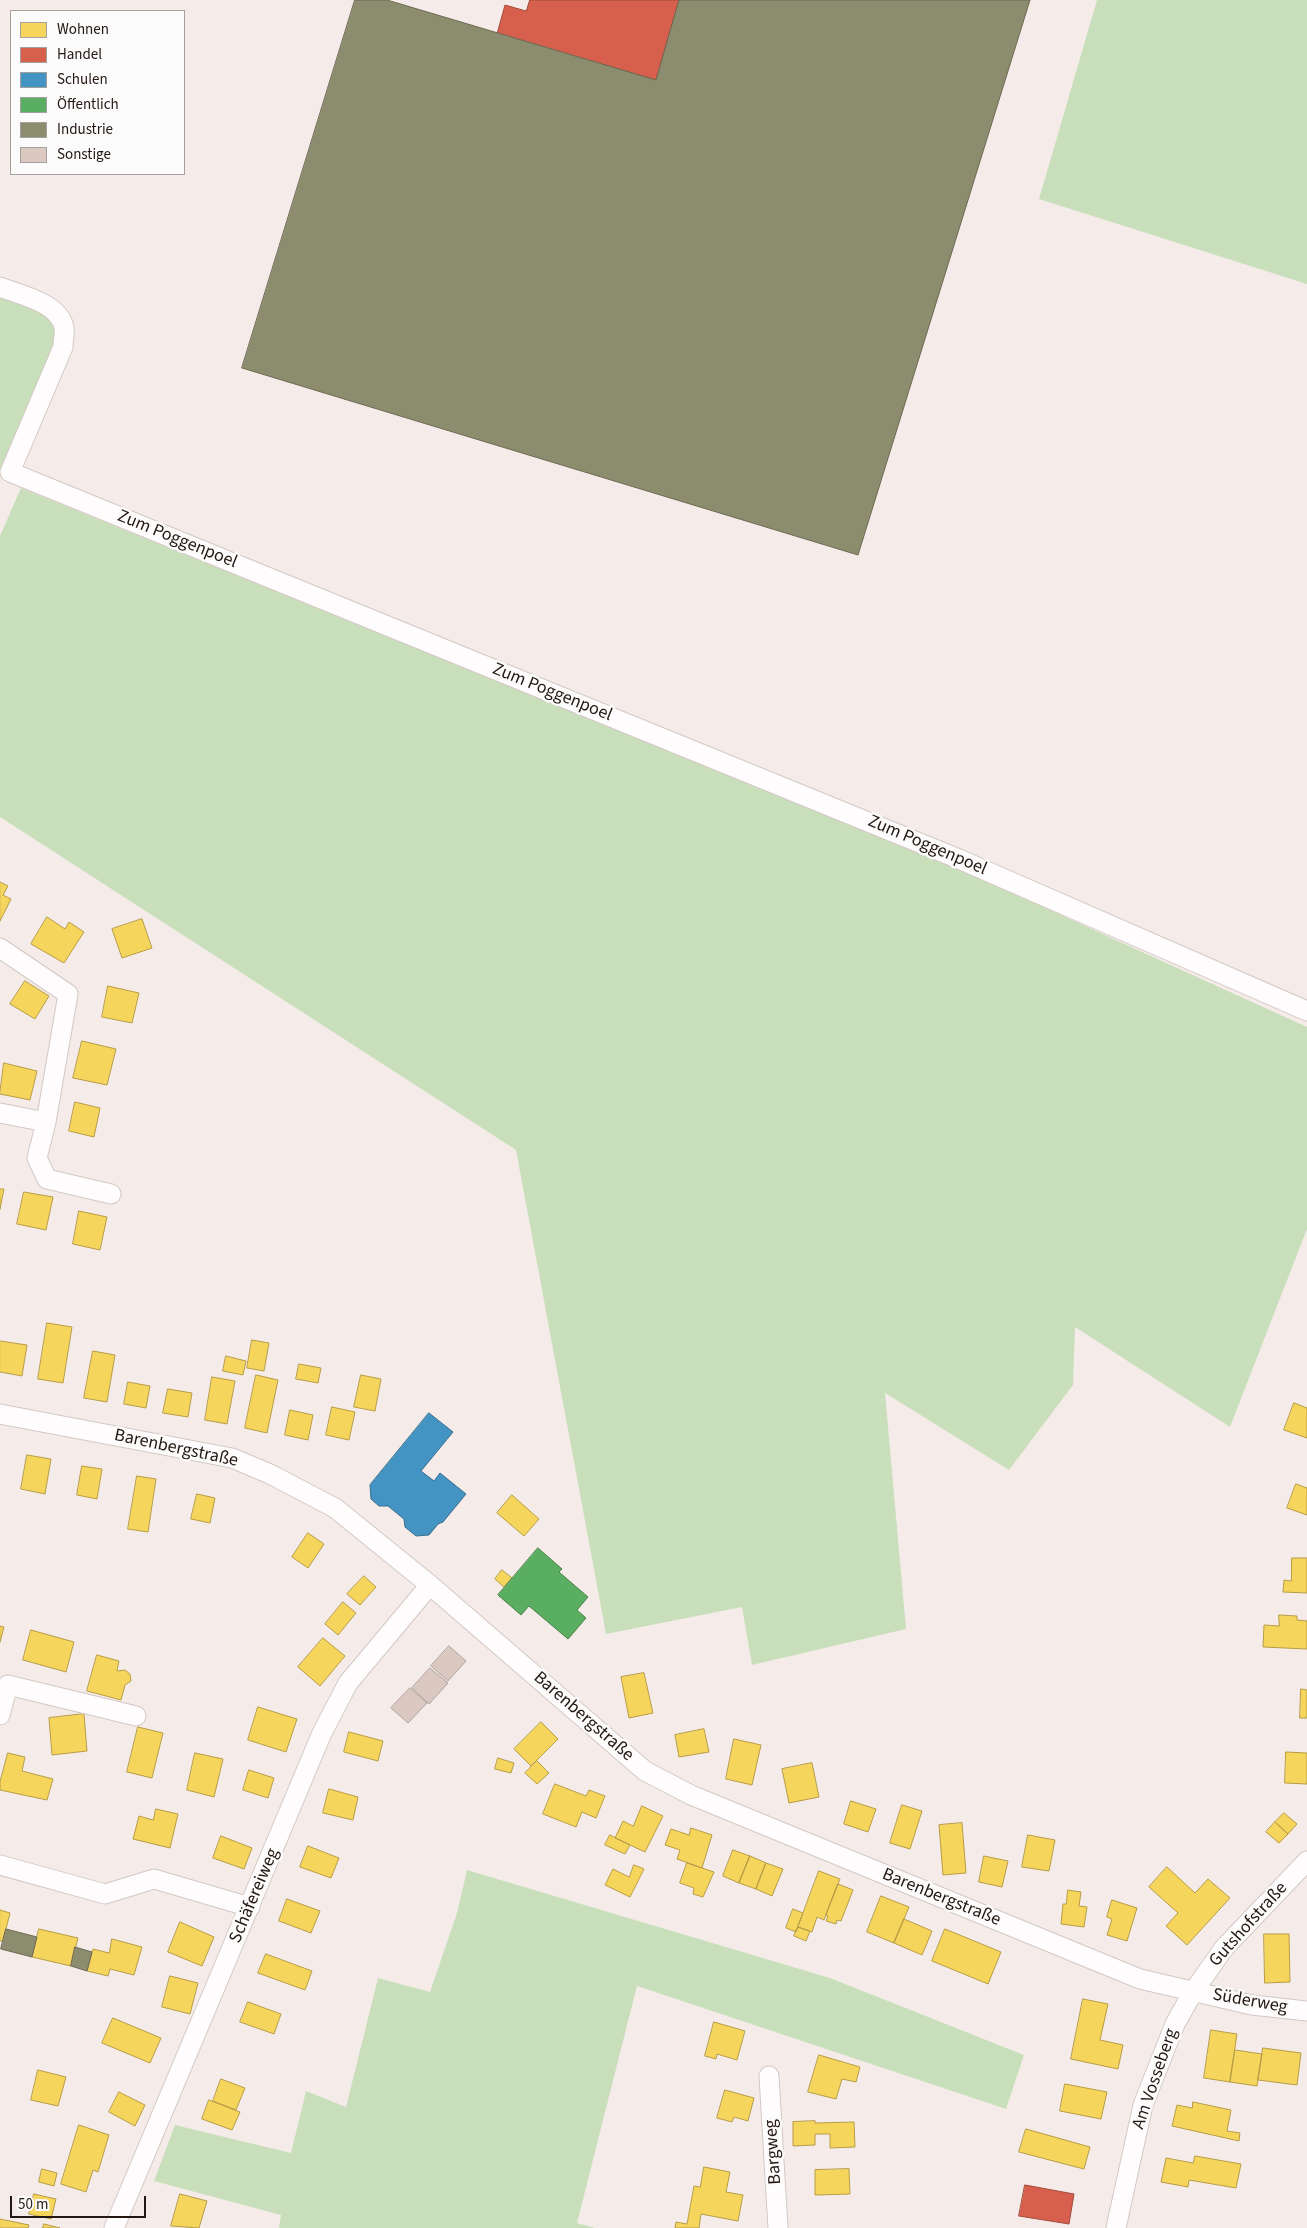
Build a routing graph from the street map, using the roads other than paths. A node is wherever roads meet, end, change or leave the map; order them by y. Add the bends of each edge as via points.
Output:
1 (0, 287) edge
2 (0, 948) edge
3 (1307, 1011) edge
4 (0, 1113) edge
5 (46, 1122) junction
6 (111, 1194) dead end
7 (0, 1414) edge
8 (430, 1585) junction
9 (4, 1683) edge
10 (0, 1715) edge
11 (136, 1716) dead end
12 (1307, 1861) edge
13 (0, 1865) edge
14 (250, 1907) junction
15 (1193, 1992) junction
16 (1307, 2011) edge
17 (769, 2076) dead end
18 (114, 2228) edge
19 (778, 2228) edge
20 (1116, 2228) edge

1 - 3 street, Zum Poggenpoel via 47,305 64,327 63,347 10,472 959,858
2 - 5 street via 68,994
4 - 5 street
5 - 6 street via 37,1158 47,1179
7 - 8 street, Barenbergstraße via 232,1458 335,1508
8 - 14 street, Schäfereiweg via 348,1683 322,1733
8 - 15 street, Barenbergstraße via 645,1771 691,1795 1131,1975
9 - 10 street
9 - 11 street
12 - 15 street, Gutshofstraße via 1224,1948
13 - 14 street via 105,1894 154,1879
14 - 18 street, Schäfereiweg
15 - 16 street, Süderweg via 1252,2005
15 - 20 street, Am Vosseberg via 1175,2024 1143,2105
17 - 19 street, Bargweg

